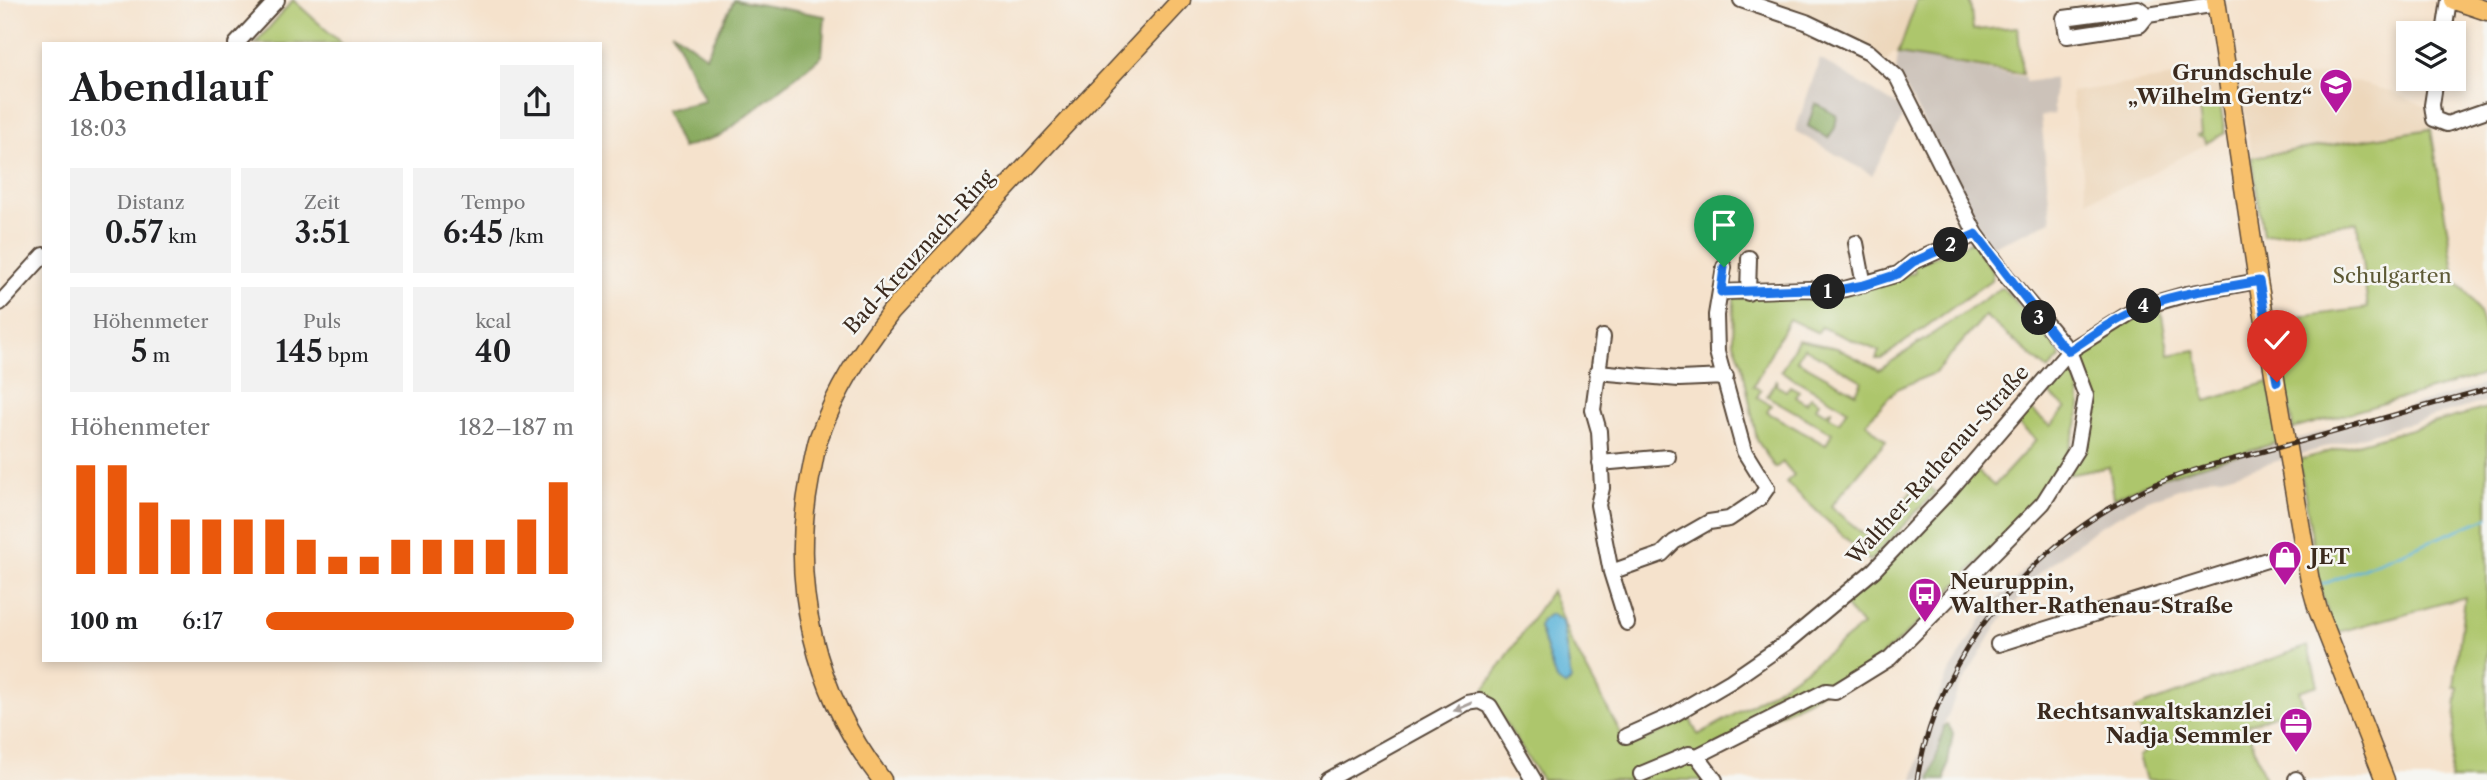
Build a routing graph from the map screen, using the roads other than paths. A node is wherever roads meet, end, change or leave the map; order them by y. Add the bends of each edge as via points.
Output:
1 (276, 0) edge
2 (1181, 0) edge
3 (1741, 0) edge
4 (2451, 0) edge
5 (2217, 2) edge
6 (2487, 11) edge
7 (2148, 15) junction
8 (2447, 21) edge
9 (238, 42) edge
10 (2434, 91) edge
11 (2486, 111) edge
12 (1976, 234) junction
13 (1856, 243) dead end
14 (42, 257) edge
15 (1749, 258) dead end
16 (1724, 267) dead end
17 (2259, 281) junction
18 (1864, 285) junction
19 (1721, 292) junction
20 (1748, 293) junction
21 (0, 303) edge
22 (1603, 337) dead end
23 (2069, 351) junction
24 (1597, 372) junction
25 (1726, 377) junction
26 (1668, 457) dead end
27 (1600, 463) junction
28 (2305, 548) junction
29 (1611, 572) junction
30 (1627, 623) dead end
31 (1998, 644) dead end
32 (1626, 736) dead end
33 (1697, 756) junction
34 (1641, 775) dead end
35 (882, 780) edge
36 (1328, 780) edge
37 (1534, 780) edge
38 (1715, 780) edge
39 (2385, 780) edge

1 - 9 street
2 - 35 main road, Bad-Kreuznach-Ring via 891,312 853,362 819,438 806,502 802,563 808,623 829,691 859,750
3 - 12 street via 1806,22 1885,64 1903,84
4 - 6 main road
4 - 8 street
5 - 7 street
5 - 17 main road
7 - 7 street via 2138,8 2064,18 2067,36 2140,25
10 - 11 street via 2434,119 2447,124
12 - 18 street via 1913,262 1898,274
12 - 23 street
13 - 18 street
14 - 21 street
15 - 20 street
16 - 19 street
17 - 23 street, Walther-Rathenau-Straße via 2151,304 2114,321
17 - 28 main road
18 - 20 street via 1827,292
19 - 20 street
19 - 25 street via 1715,337
22 - 24 street
23 - 32 street, Walther-Rathenau-Straße via 1874,570 1789,641 1731,681
23 - 33 street via 2085,396 2083,423 2077,449 2043,503 1890,659 1835,692 1826,691
24 - 25 street via 1679,379
24 - 27 street via 1593,410
25 - 29 street via 1744,451 1767,488 1729,519 1709,522 1662,554
26 - 27 street
27 - 29 street via 1598,505
28 - 31 street
28 - 39 main road via 2318,610
29 - 30 street
33 - 34 street via 1689,754
33 - 38 street
37 -> 36 street via 1490,706 1480,701 1467,703

